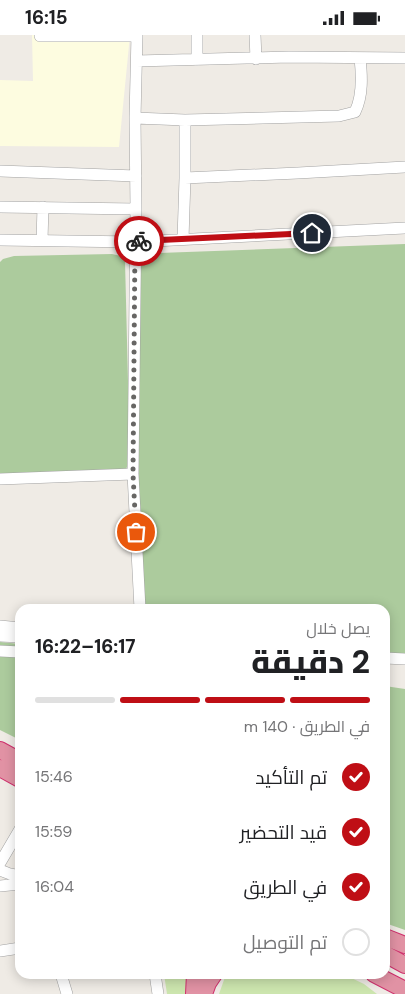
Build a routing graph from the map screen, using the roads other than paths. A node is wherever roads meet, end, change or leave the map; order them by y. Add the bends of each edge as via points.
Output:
1 (138, 35) edge
2 (197, 35) edge
3 (255, 35) edge
4 (40, 36) edge
5 (360, 58) junction
6 (405, 58) edge
7 (197, 59) junction
8 (256, 59) junction
9 (137, 61) junction
10 (135, 118) junction
11 (185, 120) junction
12 (405, 167) edge
13 (0, 171) edge
14 (136, 176) junction
15 (185, 178) junction
16 (0, 207) edge
17 (43, 207) junction
18 (136, 209) junction
19 (405, 228) edge
20 (182, 239) junction
21 (0, 240) edge
22 (42, 240) junction
23 (135, 241) junction
24 (133, 474) junction
25 (0, 479) edge
26 (140, 604) edge
27 (0, 627) edge
28 (15, 628) edge
29 (0, 636) edge
30 (15, 637) edge
31 (0, 651) edge
32 (15, 652) edge
33 (390, 658) edge
34 (405, 659) edge
35 (0, 750) edge
36 (15, 758) edge
37 (0, 768) edge
38 (15, 776) edge
39 (15, 838) edge
40 (0, 863) edge
41 (0, 870) edge
42 (15, 875) edge
43 (15, 884) edge
44 (0, 886) edge
45 (390, 939) edge
46 (405, 945) edge
47 (15, 949) edge
48 (0, 951) edge
49 (390, 957) edge
50 (405, 965) edge
51 (62, 979) edge
52 (156, 979) edge
53 (195, 979) edge
54 (211, 979) edge
55 (384, 979) edge
56 (405, 990) edge
57 (67, 994) edge
58 (158, 994) edge
59 (194, 994) edge
60 (204, 994) edge

1 - 4 street
1 - 9 street
2 - 7 street
3 - 8 street
5 - 6 street
5 - 8 street
5 - 11 street via 359,103 355,112 339,116
7 - 8 street
7 - 9 street
9 - 10 street
10 - 11 street
10 - 14 street
11 - 15 street
12 - 15 street
13 - 14 street
14 - 18 street
15 - 20 street
16 - 17 street
17 - 18 street
17 - 22 street
18 - 23 street
19 - 20 street
20 - 23 street
21 - 22 street
22 - 23 street
23 - 24 street
24 - 25 street
24 - 26 street
27 - 28 street
29 - 30 street
31 - 32 street
33 - 34 street
35 - 36 highway
37 - 38 highway
39 - 40 street
41 - 42 street
43 - 44 street
45 - 46 highway
47 - 48 street
49 - 50 highway
51 - 57 street
52 - 58 street
53 - 59 highway
54 - 60 highway
55 - 56 highway

